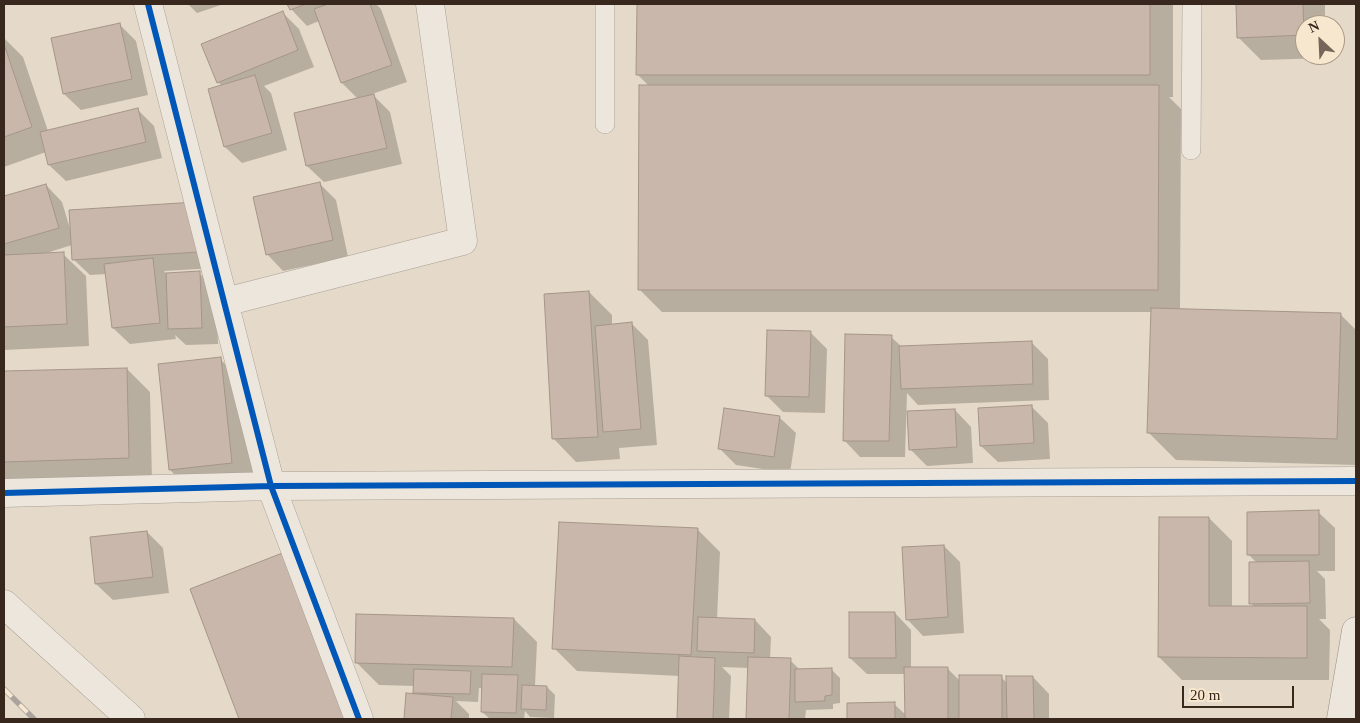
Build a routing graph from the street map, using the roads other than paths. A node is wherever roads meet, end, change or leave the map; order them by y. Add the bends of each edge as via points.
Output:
1 (148, 4) edge
2 (430, 4) edge
3 (605, 4) edge
4 (1192, 4) edge
5 (604, 124) dead end
6 (1190, 150) dead end
7 (224, 302) junction
8 (1356, 481) edge
9 (271, 486) junction
10 (4, 493) edge
11 (4, 604) edge
12 (1356, 631) edge
13 (131, 719) edge
14 (359, 719) edge
15 (1341, 719) edge

1 - 7 street
2 - 7 street via 463,241
3 - 5 lane
4 - 6 lane
7 - 9 street
8 - 9 street
9 - 10 street
9 - 14 street
11 - 13 street
12 - 15 street

